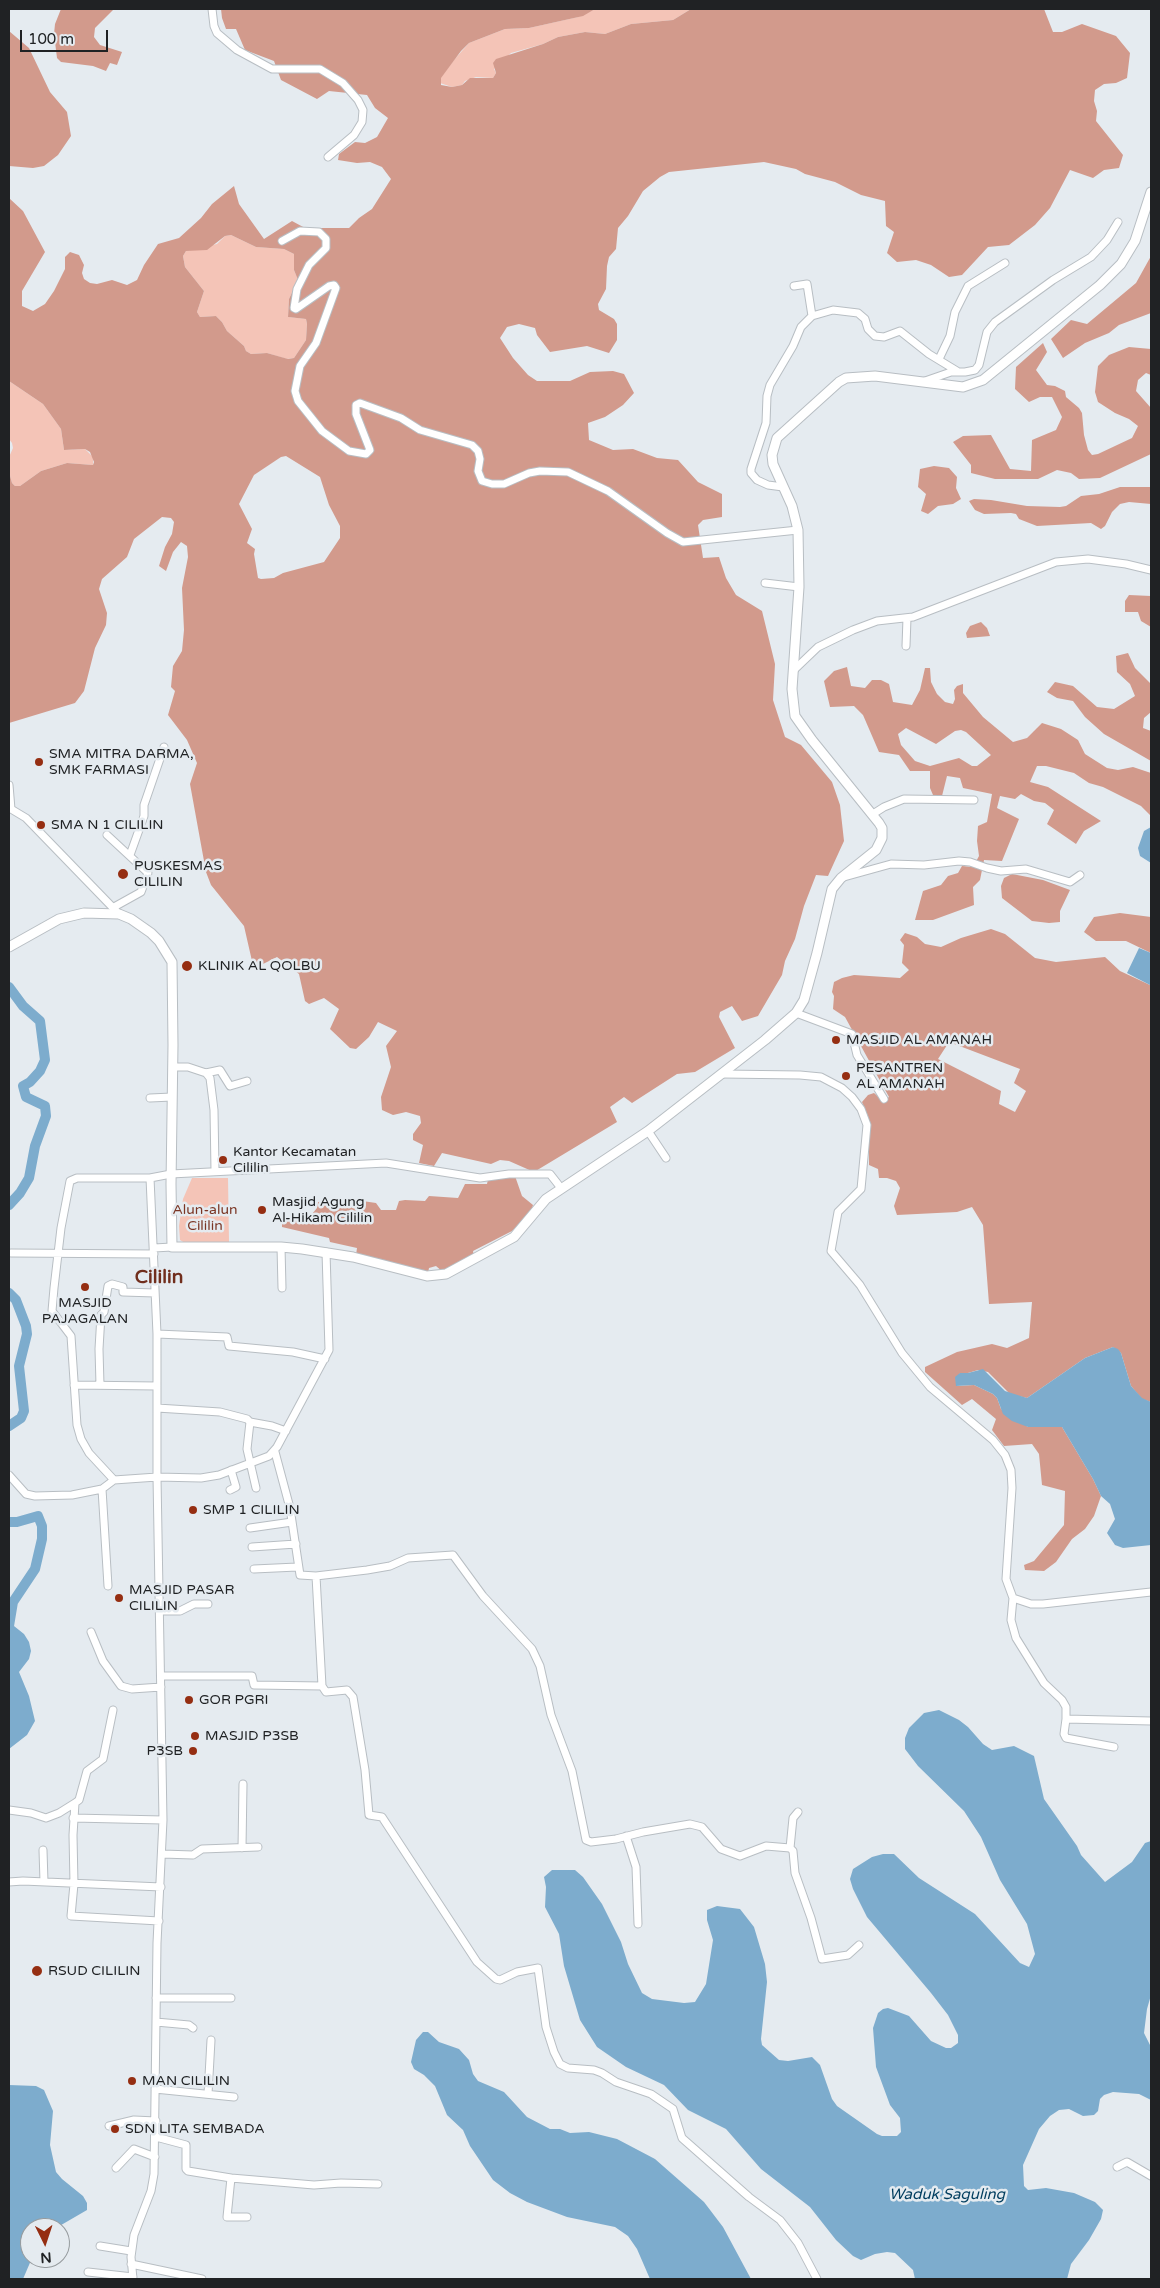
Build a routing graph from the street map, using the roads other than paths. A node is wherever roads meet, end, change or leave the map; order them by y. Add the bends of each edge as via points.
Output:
1 (212, 9) edge
2 (328, 157) dead end
3 (1151, 192) edge
4 (1118, 222) dead end
5 (282, 241) dead end
6 (1005, 263) dead end
7 (794, 286) dead end
8 (812, 316) junction
9 (939, 359) junction
10 (958, 371) junction
11 (925, 381) junction
12 (784, 487) junction
13 (798, 530) junction
14 (1151, 570) edge
15 (765, 583) dead end
16 (798, 587) junction
17 (906, 618) junction
18 (906, 646) dead end
19 (795, 669) junction
20 (164, 747) dead end
21 (9, 785) edge
22 (974, 800) dead end
23 (10, 808) edge
24 (873, 814) junction
25 (107, 835) dead end
26 (130, 856) junction
27 (1080, 875) dead end
28 (841, 878) junction
29 (116, 910) junction
30 (9, 947) edge
31 (796, 1013) junction
32 (173, 1067) junction
33 (206, 1073) junction
34 (722, 1074) junction
35 (247, 1081) dead end
36 (172, 1097) junction
37 (150, 1098) dead end
38 (884, 1100) dead end
39 (648, 1131) junction
40 (666, 1158) dead end
41 (215, 1171) junction
42 (171, 1174) junction
43 (150, 1178) junction
44 (561, 1188) junction
45 (172, 1247) junction
46 (281, 1247) junction
47 (154, 1251) junction
48 (326, 1252) junction
49 (11, 1253) dead end
50 (59, 1253) junction
51 (282, 1288) dead end
52 (155, 1293) junction
53 (157, 1334) junction
54 (324, 1359) junction
55 (74, 1385) junction
56 (100, 1385) junction
57 (157, 1386) junction
58 (157, 1408) junction
59 (250, 1422) junction
60 (286, 1431) junction
61 (275, 1452) junction
62 (250, 1464) junction
63 (231, 1470) junction
64 (9, 1475) edge
65 (157, 1477) junction
66 (114, 1480) junction
67 (256, 1488) dead end
68 (102, 1489) junction
69 (230, 1490) dead end
70 (292, 1522) junction
71 (250, 1528) dead end
72 (296, 1544) junction
73 (252, 1547) dead end
74 (297, 1567) junction
75 (254, 1569) dead end
76 (316, 1576) junction
77 (108, 1586) dead end
78 (1151, 1592) edge
79 (1013, 1598) junction
80 (208, 1604) dead end
81 (160, 1611) junction
82 (91, 1632) dead end
83 (161, 1676) junction
84 (162, 1686) junction
85 (322, 1686) junction
86 (113, 1710) dead end
87 (1066, 1719) junction
88 (1151, 1721) edge
89 (1114, 1747) dead end
90 (243, 1784) dead end
91 (75, 1803) junction
92 (9, 1810) edge
93 (798, 1812) dead end
94 (73, 1818) junction
95 (163, 1820) junction
96 (626, 1836) junction
97 (258, 1847) dead end
98 (242, 1848) junction
99 (790, 1848) junction
100 (43, 1850) dead end
101 (162, 1854) junction
102 (9, 1882) edge
103 (44, 1882) junction
104 (74, 1884) junction
105 (161, 1887) junction
106 (159, 1921) junction
107 (638, 1924) dead end
108 (859, 1945) dead end
109 (156, 1998) junction
110 (231, 1998) dead end
111 (156, 2022) junction
112 (193, 2028) dead end
113 (211, 2040) dead end
114 (155, 2089) junction
115 (208, 2094) junction
116 (234, 2097) dead end
117 (156, 2121) junction
118 (109, 2126) dead end
119 (156, 2138) junction
120 (155, 2157) junction
121 (1117, 2167) dead end
122 (116, 2168) dead end
123 (1151, 2176) edge
124 (231, 2178) junction
125 (378, 2184) dead end
126 (247, 2217) dead end
127 (100, 2246) dead end
128 (131, 2251) junction
129 (131, 2264) junction
130 (88, 2272) dead end
131 (118, 2277) edge
132 (133, 2278) edge
133 (202, 2279) edge
134 (817, 2279) edge

1 - 2 street via 217,33 237,50 272,69 320,69 343,83 358,100 363,110 362,122 354,135
3 - 11 main road via 1129,252 1100,285 983,380 963,387
4 - 10 street via 1091,257 995,322 987,332 975,370
5 - 13 street via 300,231 319,232 326,239 326,248 309,265 297,290 294,308 329,286 334,284 336,288 316,343 300,366 295,391 298,401 322,432 349,451 366,454 370,450 356,414 356,405 360,403 401,418 426,432 472,445 478,451 478,471 482,481 504,484 529,473 568,472 608,491 666,533 684,542
6 - 9 street via 968,286
7 - 8 street via 807,284
8 - 9 street via 833,310 858,314 865,318 875,336 884,337 900,331
8 - 12 street via 801,327 770,385 766,423 751,473 768,485
9 - 10 street
10 - 11 street
11 - 12 main road via 864,376 839,382 777,438 772,455
12 - 13 main road
13 - 16 main road
14 - 17 street via 1088,559 1056,562
15 - 16 street
16 - 19 main road
17 - 18 street
17 - 19 street via 877,622 829,640 807,655
19 - 24 main road via 792,688 796,716
20 - 26 street
21 - 23 street
22 - 24 street via 904,799
23 - 29 street via 26,818
24 - 28 main road via 882,828 880,843 876,850
25 - 26 street
26 - 29 street via 148,872 141,892
27 - 28 street via 1070,882 1026,869 1001,871 959,861 891,864
28 - 31 main road via 830,894 804,1000
29 - 30 main road via 59,919
29 - 32 main road via 155,937 172,962
31 - 34 main road
31 - 38 street via 852,1034 857,1055
32 - 33 street via 188,1067
32 - 36 main road
33 - 35 street via 220,1070 230,1086
33 - 41 street via 210,1078 214,1110
34 - 39 main road
34 - 79 street via 821,1077 842,1088 861,1109 866,1125 861,1189 838,1212 831,1251 860,1285 902,1352 930,1387 993,1440 1005,1455 1011,1470 1012,1488 1006,1579
36 - 37 street
36 - 42 main road
39 - 40 street
39 - 44 main road
41 - 42 street
41 - 44 street via 386,1162 480,1178 550,1174
42 - 43 street
42 - 45 main road
43 - 47 street
43 - 50 street via 72,1179
44 - 48 main road via 546,1199 514,1237 446,1274 418,1276
45 - 46 main road
45 - 47 street
46 - 48 main road
46 - 51 street
47 - 50 street
47 - 52 street
48 - 54 street via 330,1344
49 - 50 street
50 - 55 street via 52,1309 71,1336
52 - 53 street
52 - 56 street via 123,1292 123,1287 108,1286 101,1315
53 - 54 street via 226,1337 229,1346 293,1352
53 - 57 street
54 - 60 street
55 - 56 street
55 - 66 street via 81,1439 89,1453
56 - 57 street
57 - 58 street
58 - 59 street via 220,1412
58 - 65 street
59 - 60 street
59 - 62 street via 246,1442
60 - 61 street
61 - 62 street
61 - 70 street
62 - 63 street
62 - 67 street
63 - 65 street via 201,1478
63 - 69 street via 236,1487
64 - 68 street via 26,1494 35,1496 72,1495
65 - 66 street
65 - 81 street
66 - 68 street
68 - 77 street
70 - 71 street
70 - 72 street
72 - 73 street
72 - 74 street
74 - 75 street
74 - 76 street via 301,1576
76 - 85 street
76 - 96 street via 390,1566 408,1558 454,1556 483,1596 537,1657 551,1714 572,1772 586,1840
78 - 79 street via 1044,1604
79 - 87 street via 1010,1614 1013,1631 1044,1683 1062,1700
80 - 81 street
81 - 83 street
82 - 84 street via 103,1661 121,1686
83 - 84 street
83 - 85 street via 252,1676 256,1686
84 - 95 street
85 - 134 street via 326,1692 345,1690 352,1697 369,1815 382,1817 388,1825 477,1962 499,1980 538,1968 546,2027 560,2064 602,2073 616,2082 651,2094 673,2109 682,2138 780,2220 798,2243
86 - 91 street via 103,1759 88,1770 79,1800
87 - 88 street
87 - 89 street via 1066,1738
90 - 98 street
91 - 92 street via 46,1818
91 - 94 street
93 - 99 street via 792,1818
94 - 95 street
94 - 104 street
95 - 101 street
96 - 99 street via 690,1824 702,1827 721,1849 740,1856 766,1846
96 - 107 street via 636,1868
97 - 98 street
98 - 101 street via 202,1849 193,1855
99 - 108 street via 822,1959 848,1955
100 - 103 street
101 - 105 street
102 - 103 street
103 - 104 street
104 - 105 street
104 - 106 street via 72,1918
105 - 106 street
106 - 109 street
109 - 110 street
109 - 111 street
111 - 112 street
111 - 114 street
113 - 115 street
114 - 115 street
114 - 117 street
115 - 116 street
117 - 118 street via 134,2120
117 - 119 street
119 - 120 street
119 - 124 street via 186,2144 188,2171
120 - 122 street via 134,2149
120 - 128 street via 153,2183 136,2227
121 - 123 street via 1127,2162
124 - 125 street via 314,2185 341,2182
124 - 126 street via 226,2216
127 - 128 street
128 - 129 street
129 - 132 street
129 - 133 street
130 - 131 street
131 - 132 street

